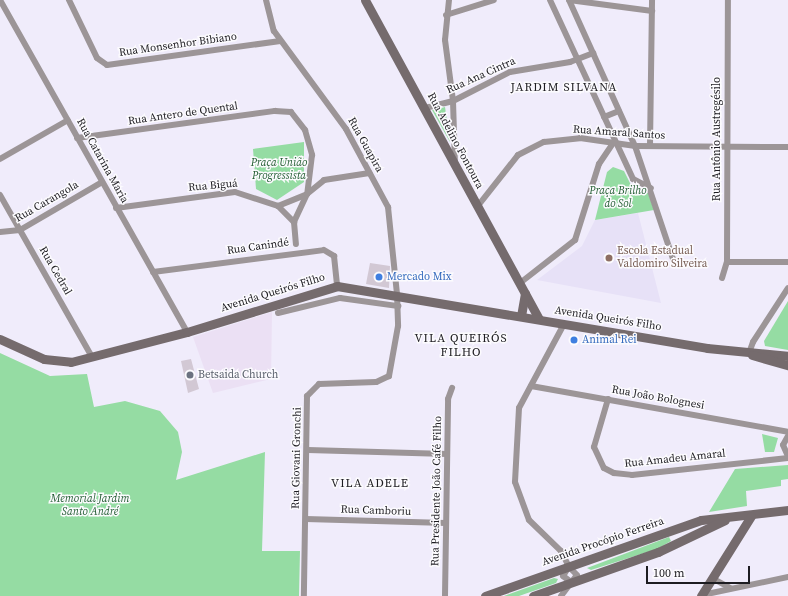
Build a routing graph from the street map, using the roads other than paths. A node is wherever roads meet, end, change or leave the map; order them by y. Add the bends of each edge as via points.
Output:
1 (0, 0) edge
2 (69, 0) edge
3 (266, 0) edge
4 (365, 0) edge
5 (449, 0) edge
6 (494, 0) edge
7 (550, 0) edge
8 (569, 0) edge
9 (652, 0) edge
10 (728, 0) edge
11 (652, 11) junction
12 (7, 12) junction
13 (0, 16) edge
14 (446, 16) junction
15 (280, 41) junction
16 (593, 52) junction
17 (577, 59) junction
18 (453, 100) junction
19 (425, 108) junction
20 (619, 111) junction
21 (604, 117) junction
22 (68, 120) junction
23 (77, 138) junction
24 (614, 142) junction
25 (635, 146) junction
26 (650, 146) junction
27 (727, 147) junction
28 (788, 147) edge
29 (0, 158) edge
30 (455, 169) junction
31 (369, 173) junction
32 (102, 182) junction
33 (651, 188) junction
34 (307, 194) junction
35 (0, 195) edge
36 (278, 206) junction
37 (477, 207) junction
38 (116, 208) junction
39 (294, 222) junction
40 (20, 230) junction
41 (0, 232) edge
42 (296, 244) dead end
43 (674, 262) dead end
44 (727, 262) junction
45 (788, 262) edge
46 (153, 272) junction
47 (722, 278) dead end
48 (520, 283) junction
49 (337, 286) junction
50 (788, 288) edge
51 (525, 293) junction
52 (398, 294) junction
53 (398, 306) junction
54 (278, 313) dead end
55 (521, 316) junction
56 (539, 319) junction
57 (564, 324) junction
58 (187, 332) junction
59 (0, 339) edge
60 (749, 353) junction
61 (92, 356) junction
62 (788, 356) edge
63 (788, 365) edge
64 (531, 386) junction
65 (452, 388) dead end
66 (608, 399) junction
67 (785, 431) edge
68 (787, 437) edge
69 (783, 449) junction
70 (308, 450) junction
71 (447, 454) junction
72 (788, 457) edge
73 (774, 459) junction
74 (788, 510) edge
75 (751, 516) junction
76 (731, 517) junction
77 (306, 519) junction
78 (446, 523) junction
79 (569, 567) junction
80 (788, 577) edge
81 (712, 578) junction
82 (571, 582) junction
83 (730, 588) junction
84 (304, 596) edge
85 (445, 596) edge
86 (485, 596) edge
87 (533, 596) edge
88 (561, 596) edge
89 (702, 596) edge

1 - 12 street, Rua Catarina Maria
2 - 15 street, Rua Monsenhor Bibiano via 97,58 107,65
3 - 15 street, Rua Guapira
4 - 19 street, Rua Adelino Fontoura
5 - 14 street
6 - 14 street
7 - 17 street
8 - 11 street
8 - 16 street
9 - 11 street
10 - 27 street, Rua Antônio Austregésilo
11 - 26 street
12 - 13 street
12 - 22 street, Rua Catarina Maria
14 - 18 street via 444,40
15 - 31 street, Rua Guapira via 346,129
16 - 17 street, Rua Ana Cintra
16 - 20 street
17 - 18 street, Rua Ana Cintra via 510,72
17 - 21 street
18 - 19 street, Rua Ana Cintra
18 - 30 street
19 - 30 street, Rua Adelino Fontoura
20 - 21 street
20 - 25 street
21 - 24 street
22 - 23 street, Rua Catarina Maria
22 - 29 street
23 - 32 street, Rua Catarina Maria
23 - 34 street, Rua Antero de Quental via 275,111 291,112 300,120 311,147
24 - 25 street, Rua Amaral Santos
24 - 33 street via 635,183
24 - 37 street, Rua Amaral Santos via 580,138 529,148 504,169
24 - 48 street via 599,164 575,240
25 - 26 street, Rua Amaral Santos
25 - 33 street
26 - 27 street, Rua Amaral Santos
27 - 28 street, Rua Amaral Santos
27 - 44 street, Rua Antônio Austregésilo
30 - 37 street, Rua Adelino Fontoura
31 - 34 street via 324,180
31 - 52 street, Rua Guapira via 389,212
32 - 38 street, Rua Catarina Maria
32 - 40 street, Rua Carangola
33 - 43 street
34 - 36 street
34 - 39 street
35 - 40 street, Rua Cedral
36 - 38 street, Rua Biguá via 235,192
36 - 39 street
37 - 48 street, Rua Adelino Fontoura
38 - 46 street, Rua Catarina Maria
39 - 42 street
40 - 41 street, Rua Carangola
40 - 61 street, Rua Cedral
44 - 45 street
44 - 47 street, Rua Antônio Austregésilo
46 - 49 street, Rua Canindé via 324,250 334,256
46 - 58 street, Rua Catarina Maria
48 - 51 street, Rua Adelino Fontoura
49 - 52 street, Avenida Queirós Filho
49 - 58 street, Avenida Queirós Filho
50 - 60 street via 752,342
51 - 55 street
51 - 56 street, Rua Adelino Fontoura
52 - 53 street, Rua Giovani Gronchi
52 - 55 street, Avenida Queirós Filho
53 - 54 street, Avenida Queirós Filho via 340,298
53 - 70 street, Rua Giovani Gronchi via 396,341 386,379 376,382 322,383 309,391
55 - 56 street, Avenida Queirós Filho
56 - 57 street, Avenida Queirós Filho
57 - 60 street, Avenida Queirós Filho
57 - 64 street
58 - 61 street, Avenida Queirós Filho
59 - 61 street, Avenida Queirós Filho via 57,362
60 - 62 street, Avenida Queirós Filho
60 - 63 street, Avenida Queirós Filho
64 - 66 street, Rua João Bolognesi
64 - 79 street via 516,415 515,488 529,520 561,551
65 - 71 street, Rua Presidente João Café Filho via 448,399
66 - 67 street, Rua João Bolognesi
66 - 73 street, Rua Amadeu Amaral via 594,447 604,468 614,473 632,475
67 - 68 street, Rua João Bolognesi
68 - 69 street
69 - 72 street
69 - 73 street
70 - 71 street
70 - 77 street, Rua Giovani Gronchi
71 - 78 street, Rua Presidente João Café Filho
72 - 73 street, Rua Amadeu Amaral
74 - 75 street, Avenida Procópio Ferreira
75 - 76 street, Avenida Procópio Ferreira
75 - 81 street
76 - 79 street, Avenida Procópio Ferreira via 701,520
76 - 82 street, Avenida Procópio Ferreira via 658,552
77 - 78 street, Rua Camboriu
77 - 84 street, Rua Giovani Gronchi
78 - 85 street, Rua Presidente João Café Filho
79 - 82 street via 563,576
79 - 82 street via 577,572
79 - 86 street, Avenida Procópio Ferreira
80 - 83 street
81 - 83 street
81 - 89 street
82 - 87 street, Avenida Procópio Ferreira
82 - 88 street
83 - 89 street

